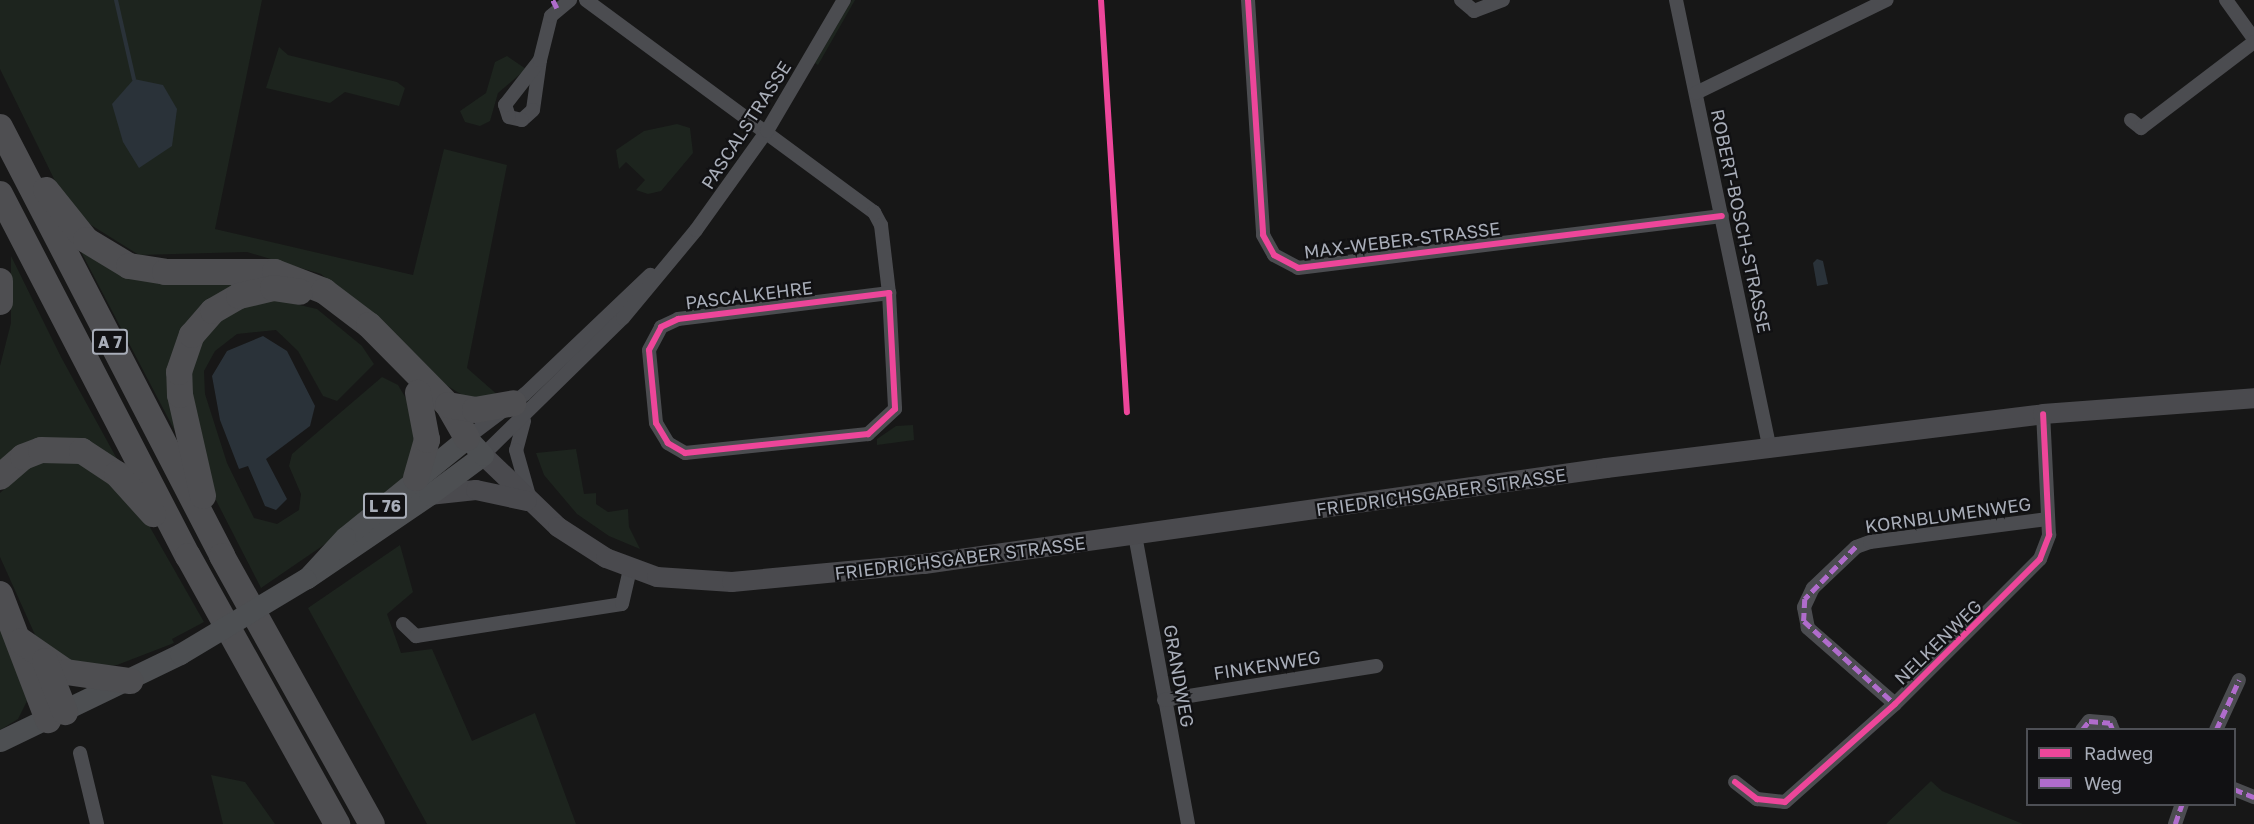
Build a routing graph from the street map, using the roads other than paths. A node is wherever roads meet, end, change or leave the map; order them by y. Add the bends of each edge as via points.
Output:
1 (570, 0) edge
2 (586, 0) edge
3 (844, 0) edge
4 (1248, 0) edge
5 (1461, 0) edge
6 (1503, 0) edge
7 (1676, 0) edge
8 (1887, 0) edge
9 (2226, 0) edge
10 (2254, 41) edge
11 (540, 60) dead end
12 (1696, 93) junction
13 (2131, 120) dead end
14 (0, 127) edge
15 (767, 131) junction
16 (0, 194) edge
17 (1722, 216) junction
18 (669, 263) junction
19 (0, 281) edge
20 (889, 293) junction
21 (0, 302) edge
22 (418, 393) junction
23 (2254, 399) edge
24 (448, 405) junction
25 (518, 412) junction
26 (2043, 414) junction
27 (475, 447) junction
28 (1770, 450) junction
29 (0, 477) edge
30 (422, 487) junction
31 (531, 502) junction
32 (2048, 519) junction
33 (1136, 535) junction
34 (188, 556) junction
35 (222, 556) junction
36 (630, 568) junction
37 (0, 594) edge
38 (403, 624) dead end
39 (21, 641) junction
40 (45, 661) junction
41 (1376, 666) dead end
42 (2239, 680) dead end
43 (130, 681) junction
44 (1164, 700) junction
45 (1895, 704) junction
46 (56, 716) junction
47 (2083, 728) edge
48 (2112, 728) edge
49 (2216, 728) edge
50 (0, 741) edge
51 (80, 753) dead end
52 (1735, 782) dead end
53 (2236, 789) edge
54 (2254, 796) edge
55 (2181, 806) edge
56 (97, 824) edge
57 (337, 824) edge
58 (372, 824) edge
59 (1188, 824) edge
60 (2175, 824) edge

1 - 11 street via 551,16
2 - 15 street
3 - 15 street, PASCALSTRASSE
4 - 17 street, MAX-WEBER-STRASSE via 1263,235 1274,255 1298,268
5 - 6 street via 1474,10
7 - 12 street, ROBERT-BOSCH-STRASSE
8 - 12 street
9 - 10 street
10 - 13 street via 2141,128
12 - 17 street, ROBERT-BOSCH-STRASSE
14 - 24 highway via 68,220 110,257 165,272 261,270 312,284 369,325
14 - 35 highway, A 7
15 - 18 street, PASCALSTRASSE
15 - 20 street via 874,212 881,225
16 - 34 highway, A 7
17 - 28 street, ROBERT-BOSCH-STRASSE
18 - 25 street, PASCALSTRASSE
18 - 25 street, PASCALSTRASSE
19 - 21 highway
20 - 20 street, PASCALKEHRE via 678,319 661,327 649,350 656,423 668,442 685,453 868,434 895,409
22 - 27 highway
22 - 30 highway via 427,440
22 - 35 highway via 346,318 302,293 254,291 213,311 184,354 180,395 197,479
23 - 26 main road, FRIEDRICHSGABER STRASSE / L 76
24 - 25 highway
24 - 27 highway
25 - 27 street, PASCALSTRASSE
25 - 27 street, PASCALSTRASSE
25 - 31 street via 516,450
26 - 28 main road, FRIEDRICHSGABER STRASSE / L 76
26 - 32 street, NELKENWEG
27 - 30 main road, L 76
27 - 31 main road, FRIEDRICHSGABER STRASSE / L 76
28 - 33 main road, FRIEDRICHSGABER STRASSE / L 76
29 - 34 highway via 40,450 82,451 123,480
30 - 31 main road, FRIEDRICHSGABER STRASSE / L 76 via 476,490
30 - 43 main road, L 76, bridge via 345,537 306,579
31 - 36 main road, FRIEDRICHSGABER STRASSE / L 76 via 572,538
32 - 45 street, NELKENWEG via 2040,559
32 - 45 street, KORNBLUMENWEG via 1870,542 1856,547 1813,588 1803,607 1808,628
33 - 36 main road, FRIEDRICHSGABER STRASSE / L 76 via 809,577 708,583
33 - 44 street, GRANDWEG
34 - 57 highway, A 7
35 - 58 highway, A 7
36 - 38 street via 622,604 416,636
37 - 39 highway
39 - 40 highway
39 - 46 highway
40 - 43 highway via 83,676
40 - 46 highway
41 - 44 street, FINKENWEG
42 - 49 street
43 - 46 main road, L 76
44 - 59 street, GRANDWEG
45 - 52 street, NELKENWEG via 1785,802 1757,799
46 - 50 main road
47 - 48 street via 2089,721 2110,723
51 - 56 street
53 - 54 street
55 - 60 street

